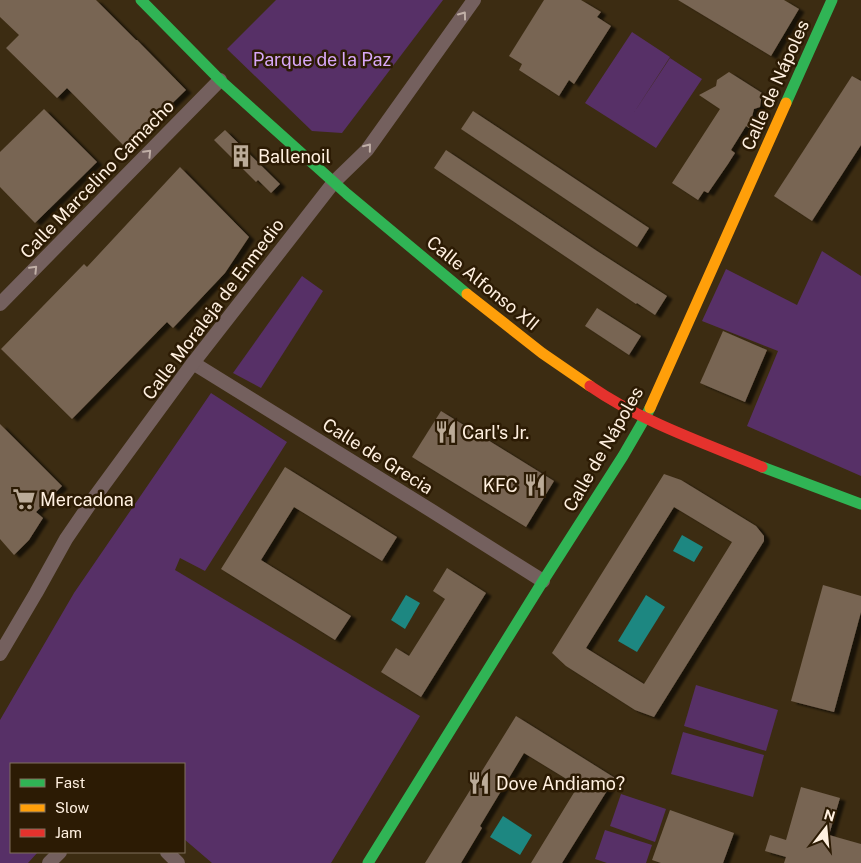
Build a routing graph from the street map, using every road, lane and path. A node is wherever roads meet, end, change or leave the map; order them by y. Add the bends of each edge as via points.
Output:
1 (141, 0) edge
2 (474, 0) edge
3 (832, 0) edge
4 (220, 80) junction
5 (334, 182) junction
6 (0, 304) edge
7 (193, 363) junction
8 (645, 418) junction
9 (861, 504) edge
10 (543, 581) junction
11 (0, 654) edge
12 (59, 853) edge
13 (168, 853) edge
14 (50, 863) edge
15 (178, 863) edge
16 (368, 863) edge

1 - 4 street, Calle Alfonso XII
5 -> 2 street, Calle Moraleja de Enmedio via 367,150
3 - 8 street, Calle de Nápoles
4 - 5 street, Calle Alfonso XII
6 -> 4 street, Calle Marcelino Camacho
5 - 7 street, Calle Moraleja de Enmedio
5 - 8 street, Calle Alfonso XII via 542,354 603,395
7 - 10 street, Calle de Grecia
7 - 11 street, Calle Moraleja de Enmedio via 66,539
8 - 9 street, Calle Alfonso XII
8 - 10 street, Calle de Nápoles
10 - 16 street, Calle de Nápoles
12 - 14 street
13 - 15 street

